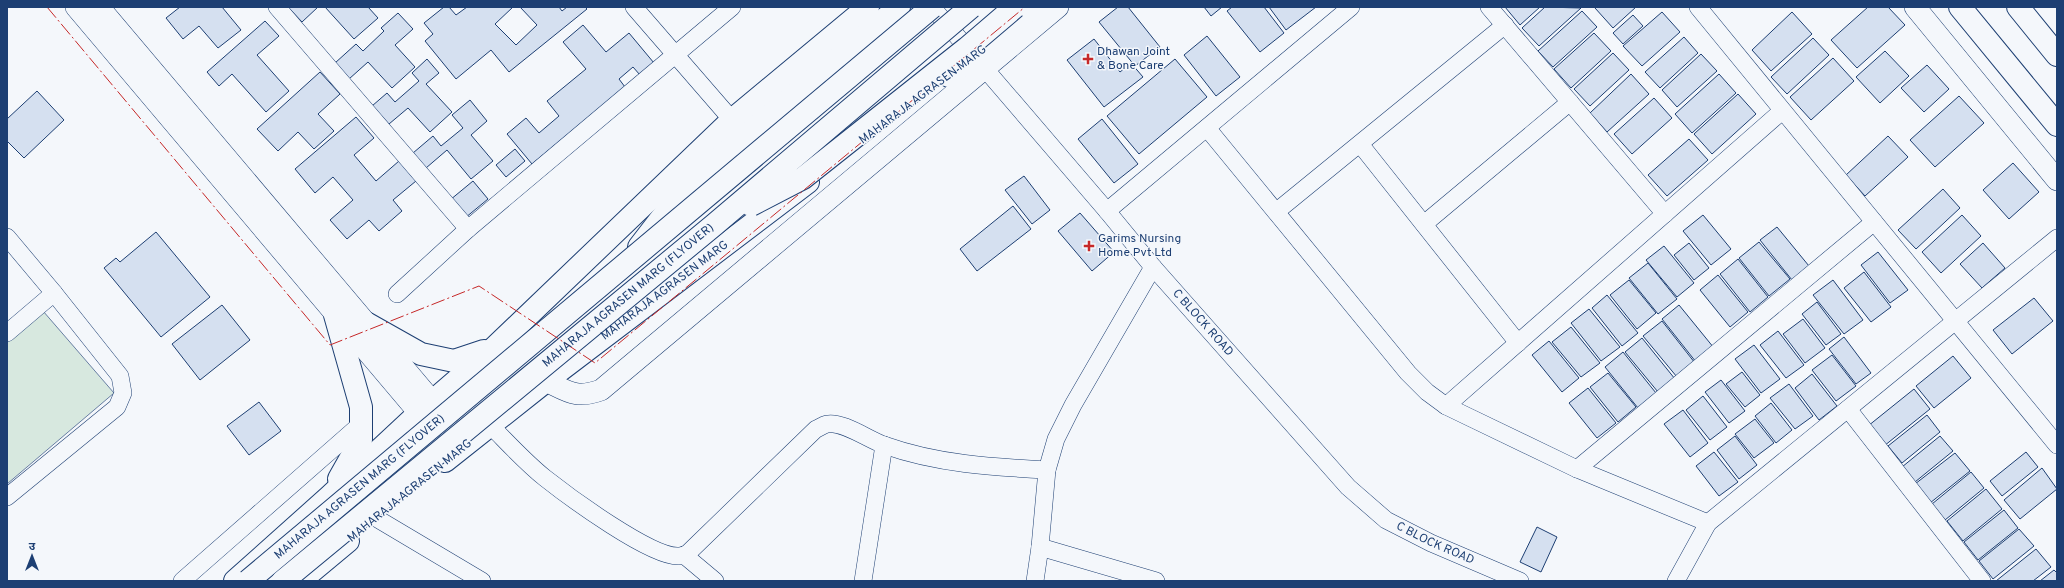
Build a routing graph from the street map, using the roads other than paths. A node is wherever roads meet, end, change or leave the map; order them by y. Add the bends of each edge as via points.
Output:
1 (76, 7) edge
2 (99, 7) edge
3 (277, 7) edge
4 (634, 7) edge
5 (732, 7) edge
6 (868, 7) edge
7 (900, 7) edge
8 (932, 7) edge
9 (971, 7) edge
10 (1015, 7) edge
11 (1034, 7) edge
12 (1058, 7) edge
13 (1351, 7) edge
14 (1489, 7) edge
15 (1698, 7) edge
16 (1915, 7) edge
17 (1960, 7) edge
18 (2018, 7) edge
19 (1505, 25) junction
20 (675, 55) junction
21 (2057, 55) edge
22 (980, 62) junction
23 (1570, 102) junction
24 (1782, 111) junction
25 (732, 120) junction
26 (2057, 125) edge
27 (1207, 128) junction
28 (1360, 144) junction
29 (2057, 180) edge
30 (1107, 211) junction
31 (1277, 211) junction
32 (1665, 214) junction
33 (1874, 222) junction
34 (1424, 224) junction
35 (714, 225) junction
36 (468, 228) junction
37 (7, 237) edge
38 (2057, 238) edge
39 (626, 264) junction
40 (1153, 267) junction
41 (54, 293) junction
42 (397, 294) dead end
43 (335, 315) junction
44 (1956, 320) junction
45 (366, 323) junction
46 (7, 333) edge
47 (1518, 343) junction
48 (493, 349) junction
49 (546, 381) junction
50 (1446, 406) junction
51 (426, 407) junction
52 (1848, 409) junction
53 (362, 424) junction
54 (490, 425) junction
55 (884, 445) junction
56 (2057, 445) edge
57 (1578, 469) junction
58 (1047, 470) junction
59 (7, 497) edge
60 (329, 497) junction
61 (376, 518) junction
62 (1708, 523) junction
63 (1040, 547) junction
64 (684, 555) junction
65 (182, 581) edge
66 (234, 581) edge
67 (248, 581) edge
68 (283, 581) edge
69 (300, 581) edge
70 (482, 581) edge
71 (715, 581) edge
72 (863, 581) edge
73 (1035, 581) edge
74 (1156, 581) edge
75 (1520, 581) edge
76 (1676, 581) edge
77 (1982, 581) edge

1 - 43 street
2 - 45 street
3 - 36 street
4 - 20 street
5 - 20 street
6 - 25 main road
7 - 39 main road, bridge via 687,185
8 - 22 street, C BLOCK ROAD
8 - 39 main road, MAHARAJA AGRASEN MARG (FLYOVER), bridge
9 - 35 main road, MAHARAJA AGRASEN MARG (FLYOVER), bridge
10 - 35 main road, bridge via 803,178
11 - 22 main road, MAHARAJA AGRASEN MARG
12 - 22 street
13 - 27 street
14 - 19 street
15 - 24 street
16 - 29 street
17 - 26 main road
18 - 21 main road
19 - 23 street
19 - 28 street
20 - 25 street
20 - 36 street
22 - 30 street, C BLOCK ROAD
22 - 49 main road, MAHARAJA AGRASEN MARG
22 - 49 street via 601,390 586,395 572,394
23 - 32 street
23 - 34 street
24 - 32 street
24 - 33 street
25 - 48 main road
27 - 30 street
27 - 31 street
28 - 31 street
28 - 34 street
30 - 40 street, C BLOCK ROAD
31 - 50 street via 1408,373
32 - 47 street
33 - 44 street
33 - 57 street
34 - 47 street
35 - 68 main road, MAHARAJA AGRASEN MARG (FLYOVER), bridge
36 - 42 street
37 - 41 street
38 - 44 street
39 - 67 main road, MAHARAJA AGRASEN MARG (FLYOVER), bridge
40 - 58 street via 1056,439
40 - 75 street, C BLOCK ROAD via 1348,487 1386,520 1431,543
41 - 46 street
41 - 59 street via 120,376 122,393 117,407
43 - 51 street
43 - 53 main road via 362,407
44 - 52 street
44 - 56 street
45 - 48 main road via 421,354 454,361
45 - 51 street
47 - 50 street
48 - 51 main road
49 - 54 main road, MAHARAJA AGRASEN MARG
50 - 57 street
51 - 60 main road
52 - 62 street
52 - 77 street
53 - 60 main road via 362,440
53 - 65 street
54 - 61 main road, MAHARAJA AGRASEN MARG
54 - 64 street via 546,478 596,514 642,543 671,555
55 - 58 street via 934,460 986,467
55 - 64 street via 843,426 828,424 816,429
55 - 72 street
57 - 62 street
58 - 63 street
60 - 66 main road
61 - 69 main road, MAHARAJA AGRASEN MARG
61 - 70 street
62 - 76 street
63 - 73 street
63 - 74 street
64 - 71 street

